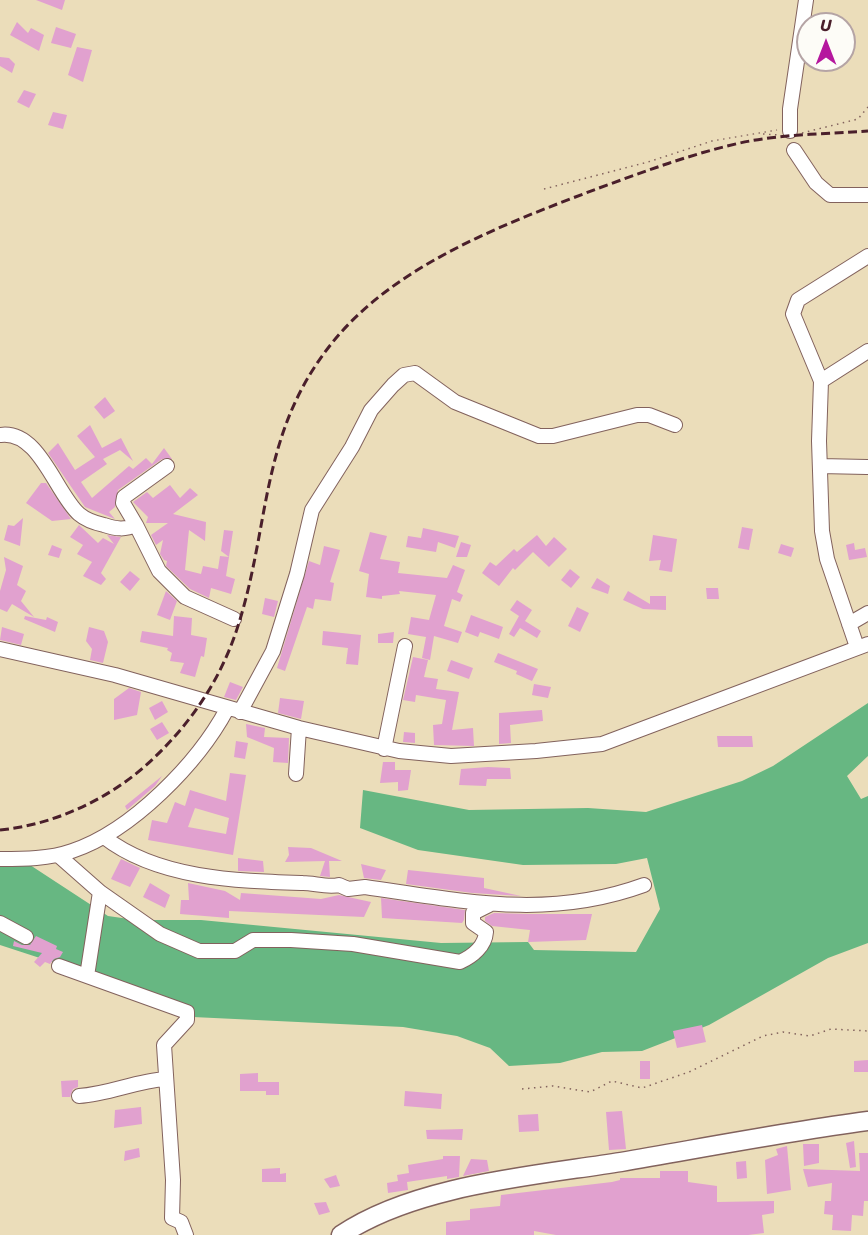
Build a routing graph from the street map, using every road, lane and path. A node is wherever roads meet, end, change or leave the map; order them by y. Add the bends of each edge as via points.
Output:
1 (806, 0) edge
2 (868, 107) edge
3 (790, 117) junction
4 (790, 133) junction
5 (759, 134) junction
6 (794, 150) dead end
7 (544, 189) dead end
8 (868, 195) edge
9 (868, 256) edge
10 (868, 351) edge
11 (821, 381) junction
12 (675, 425) dead end
13 (0, 435) edge
14 (167, 466) dead end
15 (820, 466) junction
16 (867, 467) edge
17 (136, 525) junction
18 (868, 613) edge
19 (234, 619) dead end
20 (849, 624) junction
21 (405, 645) dead end
22 (863, 646) edge
23 (0, 649) edge
24 (234, 710) junction
25 (299, 728) junction
26 (384, 749) junction
27 (296, 774) dead end
28 (104, 837) junction
29 (58, 855) junction
30 (0, 859) edge
31 (644, 885) dead end
32 (100, 892) junction
33 (491, 905) junction
34 (0, 922) edge
35 (26, 937) dead end
36 (59, 966) dead end
37 (87, 976) junction
38 (868, 1031) edge
39 (166, 1079) junction
40 (522, 1089) dead end
41 (78, 1096) dead end
42 (868, 1121) edge
43 (186, 1235) edge
44 (341, 1235) edge

1 - 3 street
2 - 4 path via 858,120 844,125
3 - 4 street
3 - 5 path via 779,129
4 - 5 path
5 - 7 path via 712,141
6 - 8 street via 816,183 831,195
9 - 11 street via 798,300 795,306 793,314
10 - 11 street
11 - 15 street
12 - 24 street via 649,415 637,415 539,436 455,402 415,373 404,375 371,410 312,510 273,651
13 - 17 street via 16,436 30,447 75,509 86,518 116,528
14 - 17 street via 124,497 123,503
15 - 16 street
15 - 20 street via 827,560
17 - 19 street via 159,571 185,597
18 - 20 street
20 - 22 street
21 - 26 street
22 - 26 street via 602,744 450,756
23 - 24 street via 115,675
24 - 25 street
24 - 28 street via 180,775
25 - 26 street
25 - 27 street
28 - 29 street
28 - 33 street via 136,857 194,873 250,881 365,887
29 - 30 street
29 - 32 street
31 - 33 street via 597,901
32 - 33 street via 160,934 199,951 235,951 253,940 291,940 353,944 460,962 486,939 486,932 471,921 473,913
32 - 37 street
34 - 35 street
36 - 37 street
37 - 39 street via 187,1012 187,1020 164,1045
38 - 40 path via 831,1029 810,1036 783,1032 763,1036 688,1072 642,1088 612,1081 590,1092 553,1086
39 - 41 street via 139,1081 108,1093
39 - 43 street via 172,1218 181,1222
42 - 44 main road via 424,1197 377,1213

